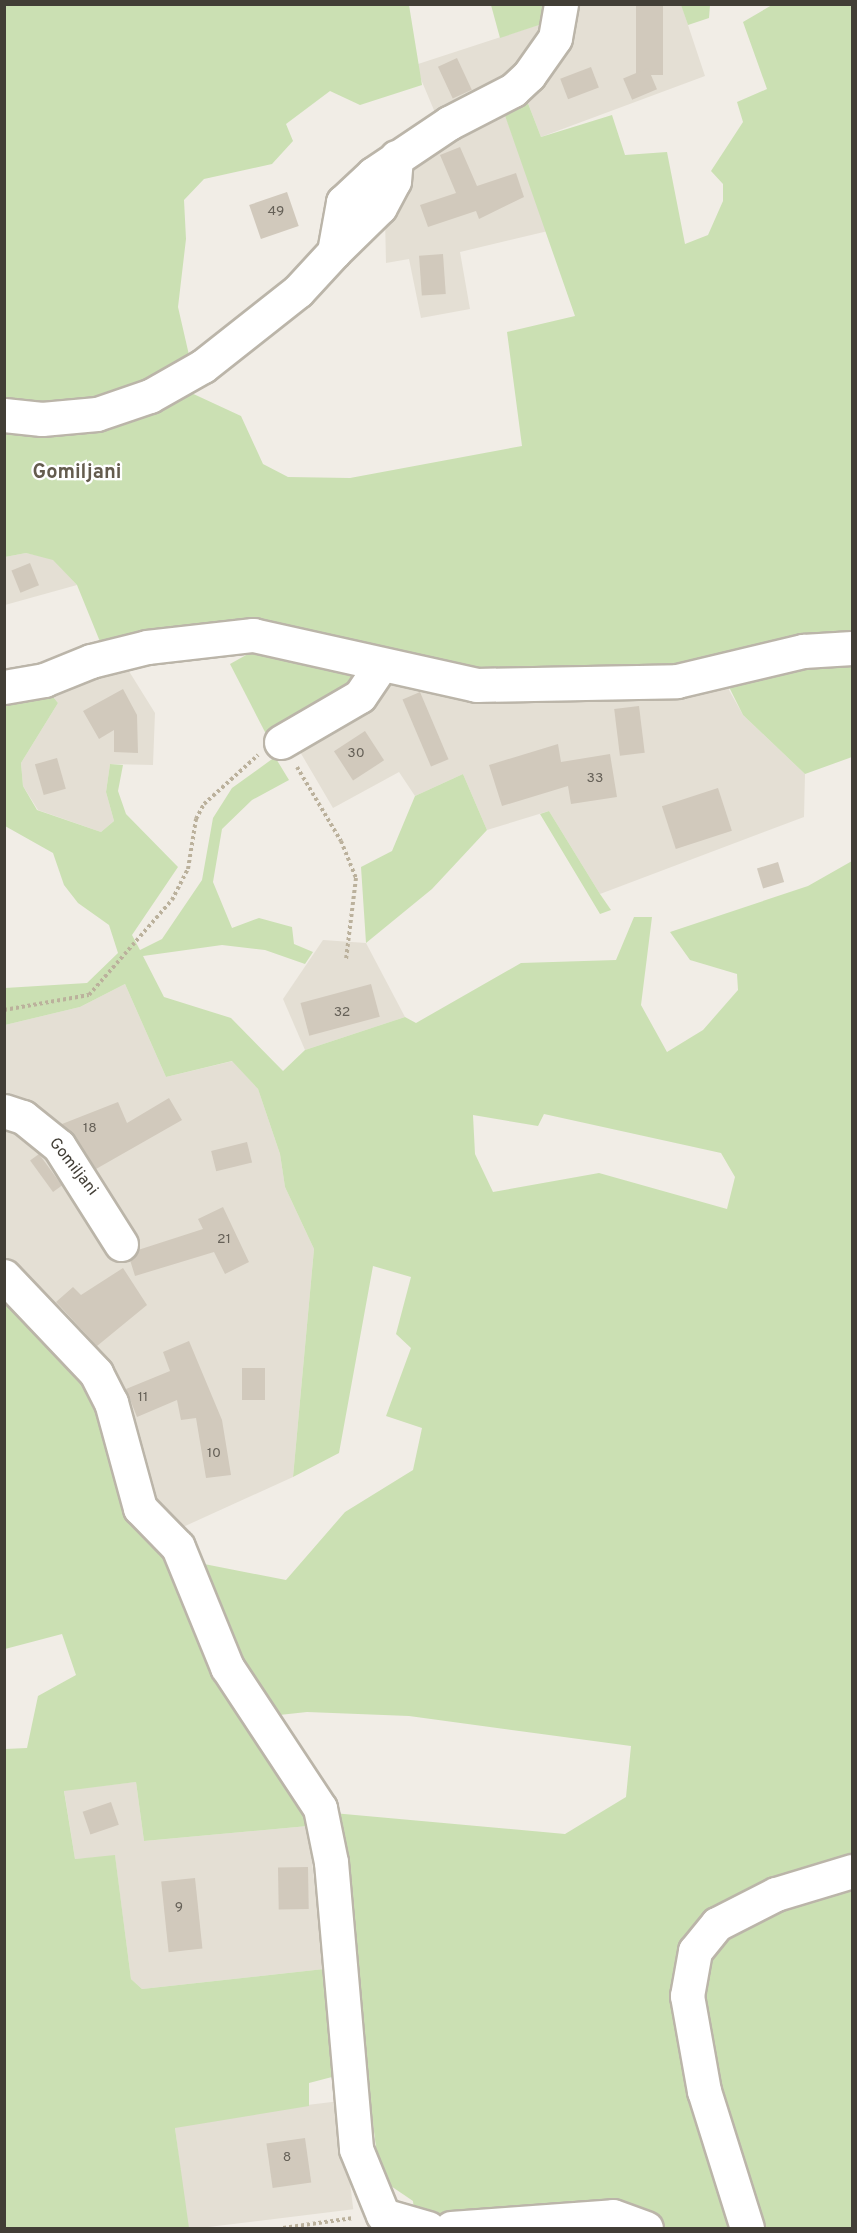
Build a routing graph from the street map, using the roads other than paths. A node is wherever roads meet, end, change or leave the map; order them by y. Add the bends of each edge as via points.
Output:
1 (561, 4) edge
2 (4, 415) edge
3 (852, 648) edge
4 (380, 666) junction
5 (4, 687) edge
6 (281, 742) road end
7 (4, 1111) edge
8 (122, 1244) dead end
9 (4, 1276) edge
10 (852, 1870) edge
11 (428, 2229) edge
12 (451, 2229) edge
13 (646, 2229) edge
14 (747, 2229) edge

1 - 2 street via 555,38 513,90 396,156 343,202 334,252 298,291 239,338 150,396 97,414 42,419
3 - 4 street via 803,651 677,681 476,685
4 - 5 street via 253,635 147,647 91,660 44,680
4 - 6 street via 360,696
7 - 8 street, Gomiljani via 23,1117 59,1146
9 - 11 street via 96,1373 111,1402 140,1508 178,1546 227,1667 320,1808 331,1862 356,2149 383,2215
10 - 14 street via 776,1894 717,1924 695,1951 687,1996 704,2091
12 - 13 street via 613,2216

